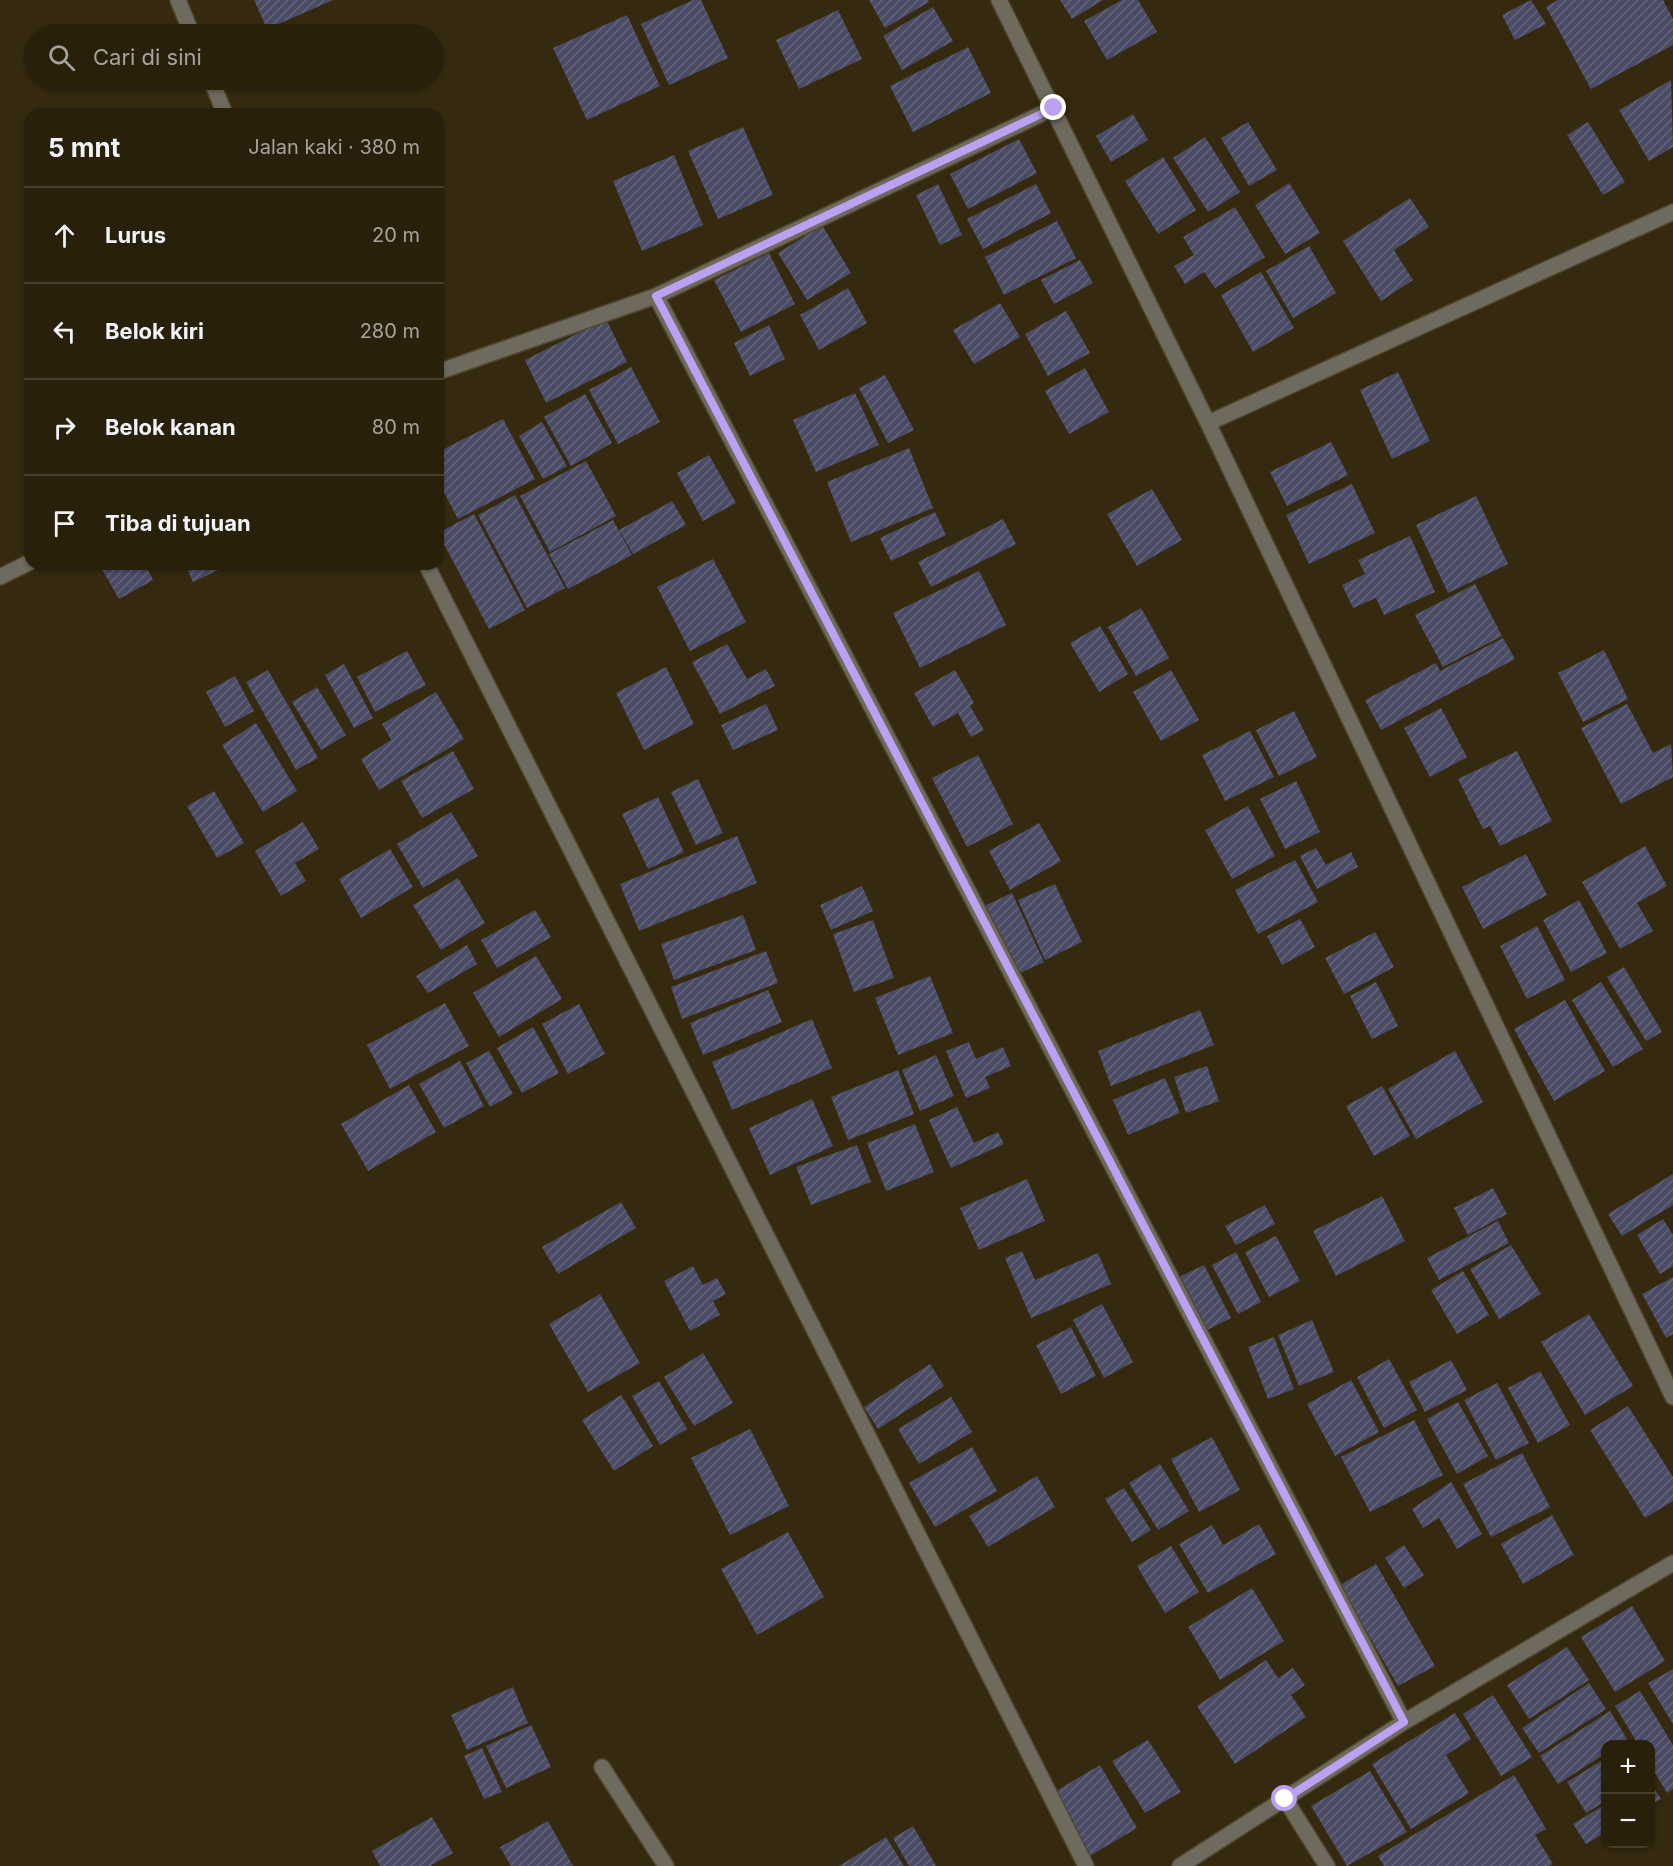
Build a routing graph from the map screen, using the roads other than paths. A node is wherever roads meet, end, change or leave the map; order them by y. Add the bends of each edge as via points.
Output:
1 (178, 0) edge
2 (1000, 0) edge
3 (188, 24) edge
4 (215, 90) edge
5 (223, 108) edge
6 (1054, 108) junction
7 (1673, 212) edge
8 (656, 296) junction
9 (444, 370) edge
10 (1208, 423) junction
11 (24, 565) edge
12 (429, 570) edge
13 (0, 577) edge
14 (1673, 1397) edge
15 (1673, 1563) edge
16 (1404, 1722) junction
17 (602, 1767) dead end
18 (1285, 1799) junction
19 (666, 1866) edge
20 (1086, 1866) edge
21 (1180, 1866) edge
22 (1327, 1866) edge

1 - 3 street
2 - 6 street
4 - 5 street
6 - 8 street
6 - 10 street
7 - 10 street
8 - 9 street
8 - 16 street
10 - 14 street
11 - 13 street
12 - 20 street
15 - 16 street
16 - 18 street
17 - 19 street
18 - 21 street
18 - 22 street

